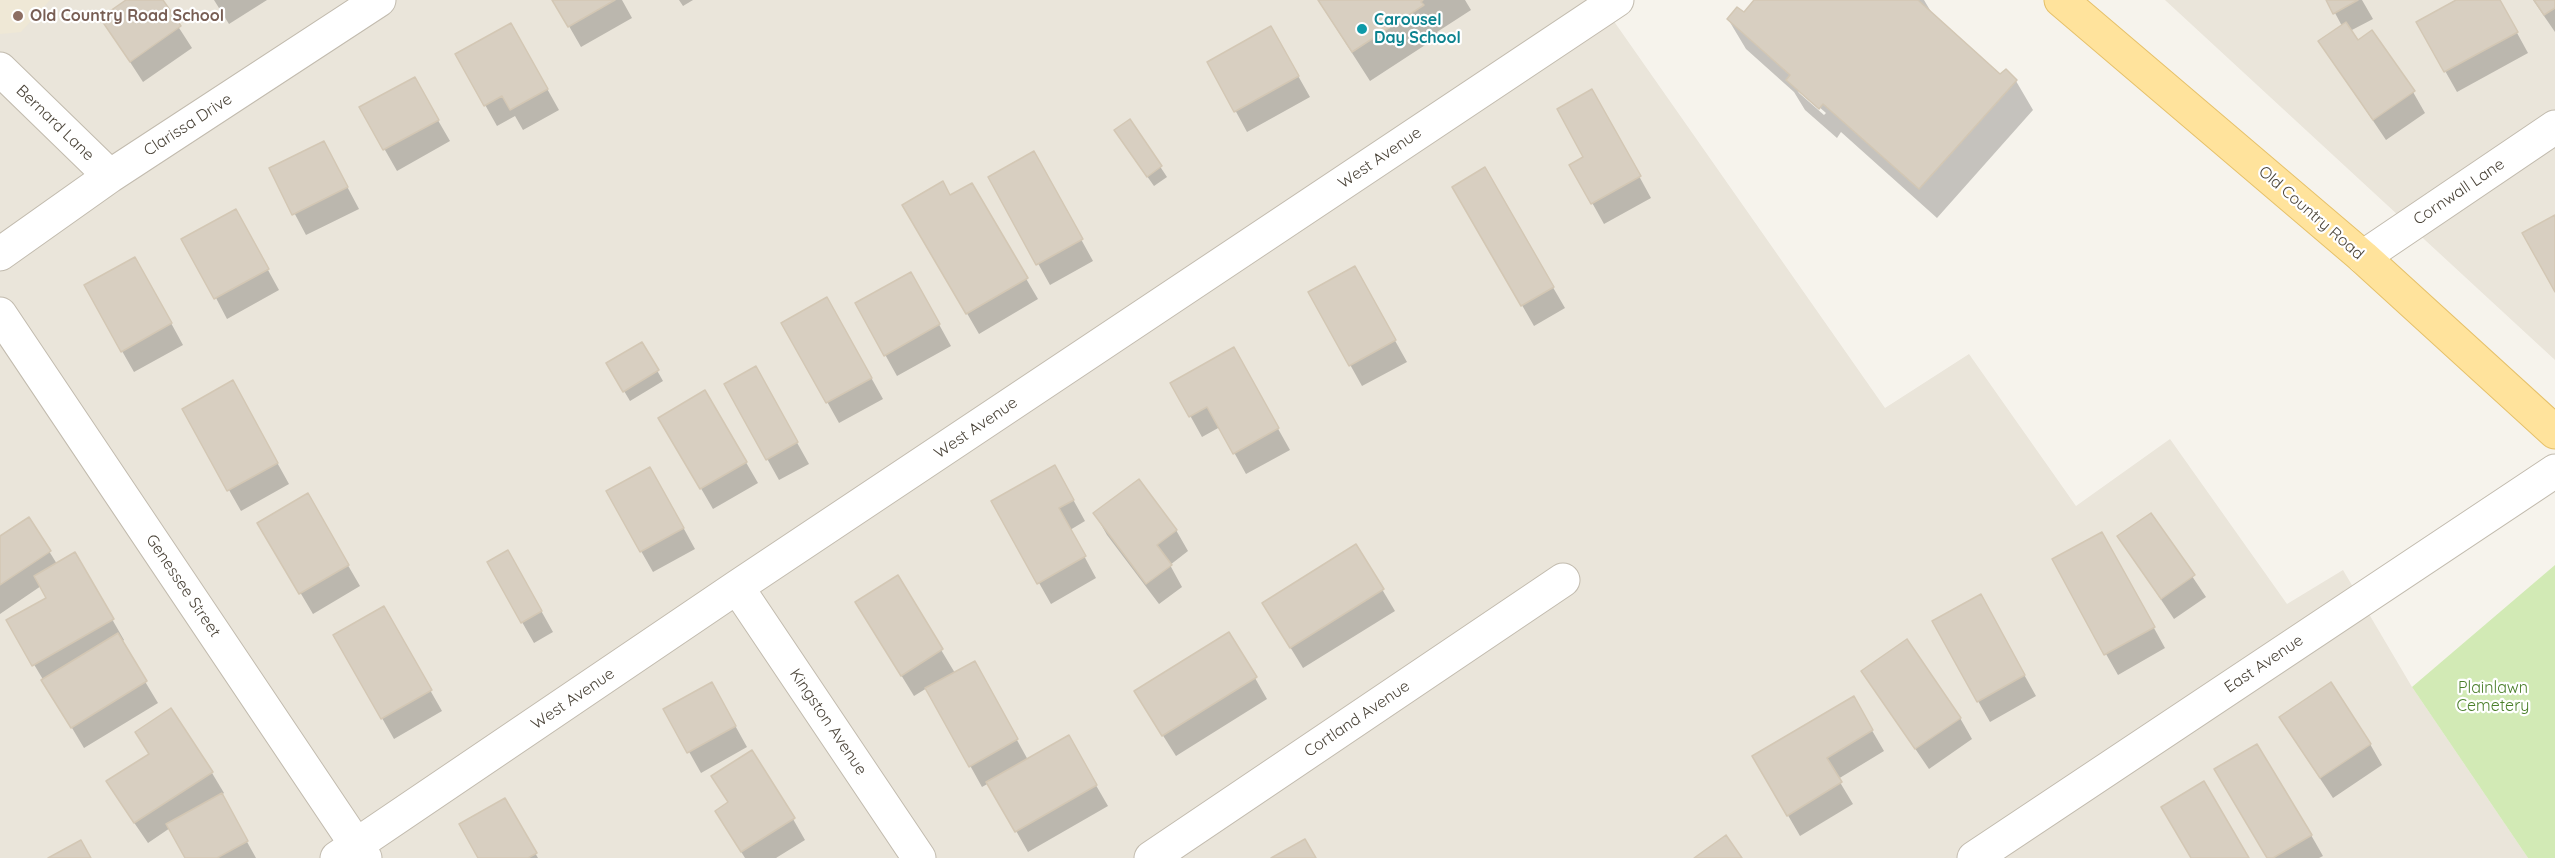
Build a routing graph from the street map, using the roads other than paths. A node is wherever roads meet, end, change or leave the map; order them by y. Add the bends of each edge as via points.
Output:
1 (379, 0) edge
2 (1617, 0) edge
3 (2061, 0) edge
4 (0, 69) edge
5 (2555, 127) edge
6 (110, 176) junction
7 (0, 254) edge
8 (2363, 257) junction
9 (0, 314) edge
10 (2555, 432) edge
11 (2555, 471) edge
12 (1563, 580) dead end
13 (737, 587) junction
14 (353, 854) edge
15 (919, 858) edge
16 (1151, 858) edge
17 (1974, 858) edge

1 - 6 street, Clarissa Drive
2 - 13 street, West Avenue
3 - 8 main road, Old Country Road
4 - 6 street, Bernard Lane
5 - 8 street, Cornwall Lane
6 - 7 street, Clarissa Drive
8 - 10 main road, Old Country Road
9 - 14 street, Genessee Street
11 - 17 street, East Avenue
12 - 16 street, Cortland Avenue
13 - 14 street, West Avenue
13 - 15 street, Kingston Avenue

